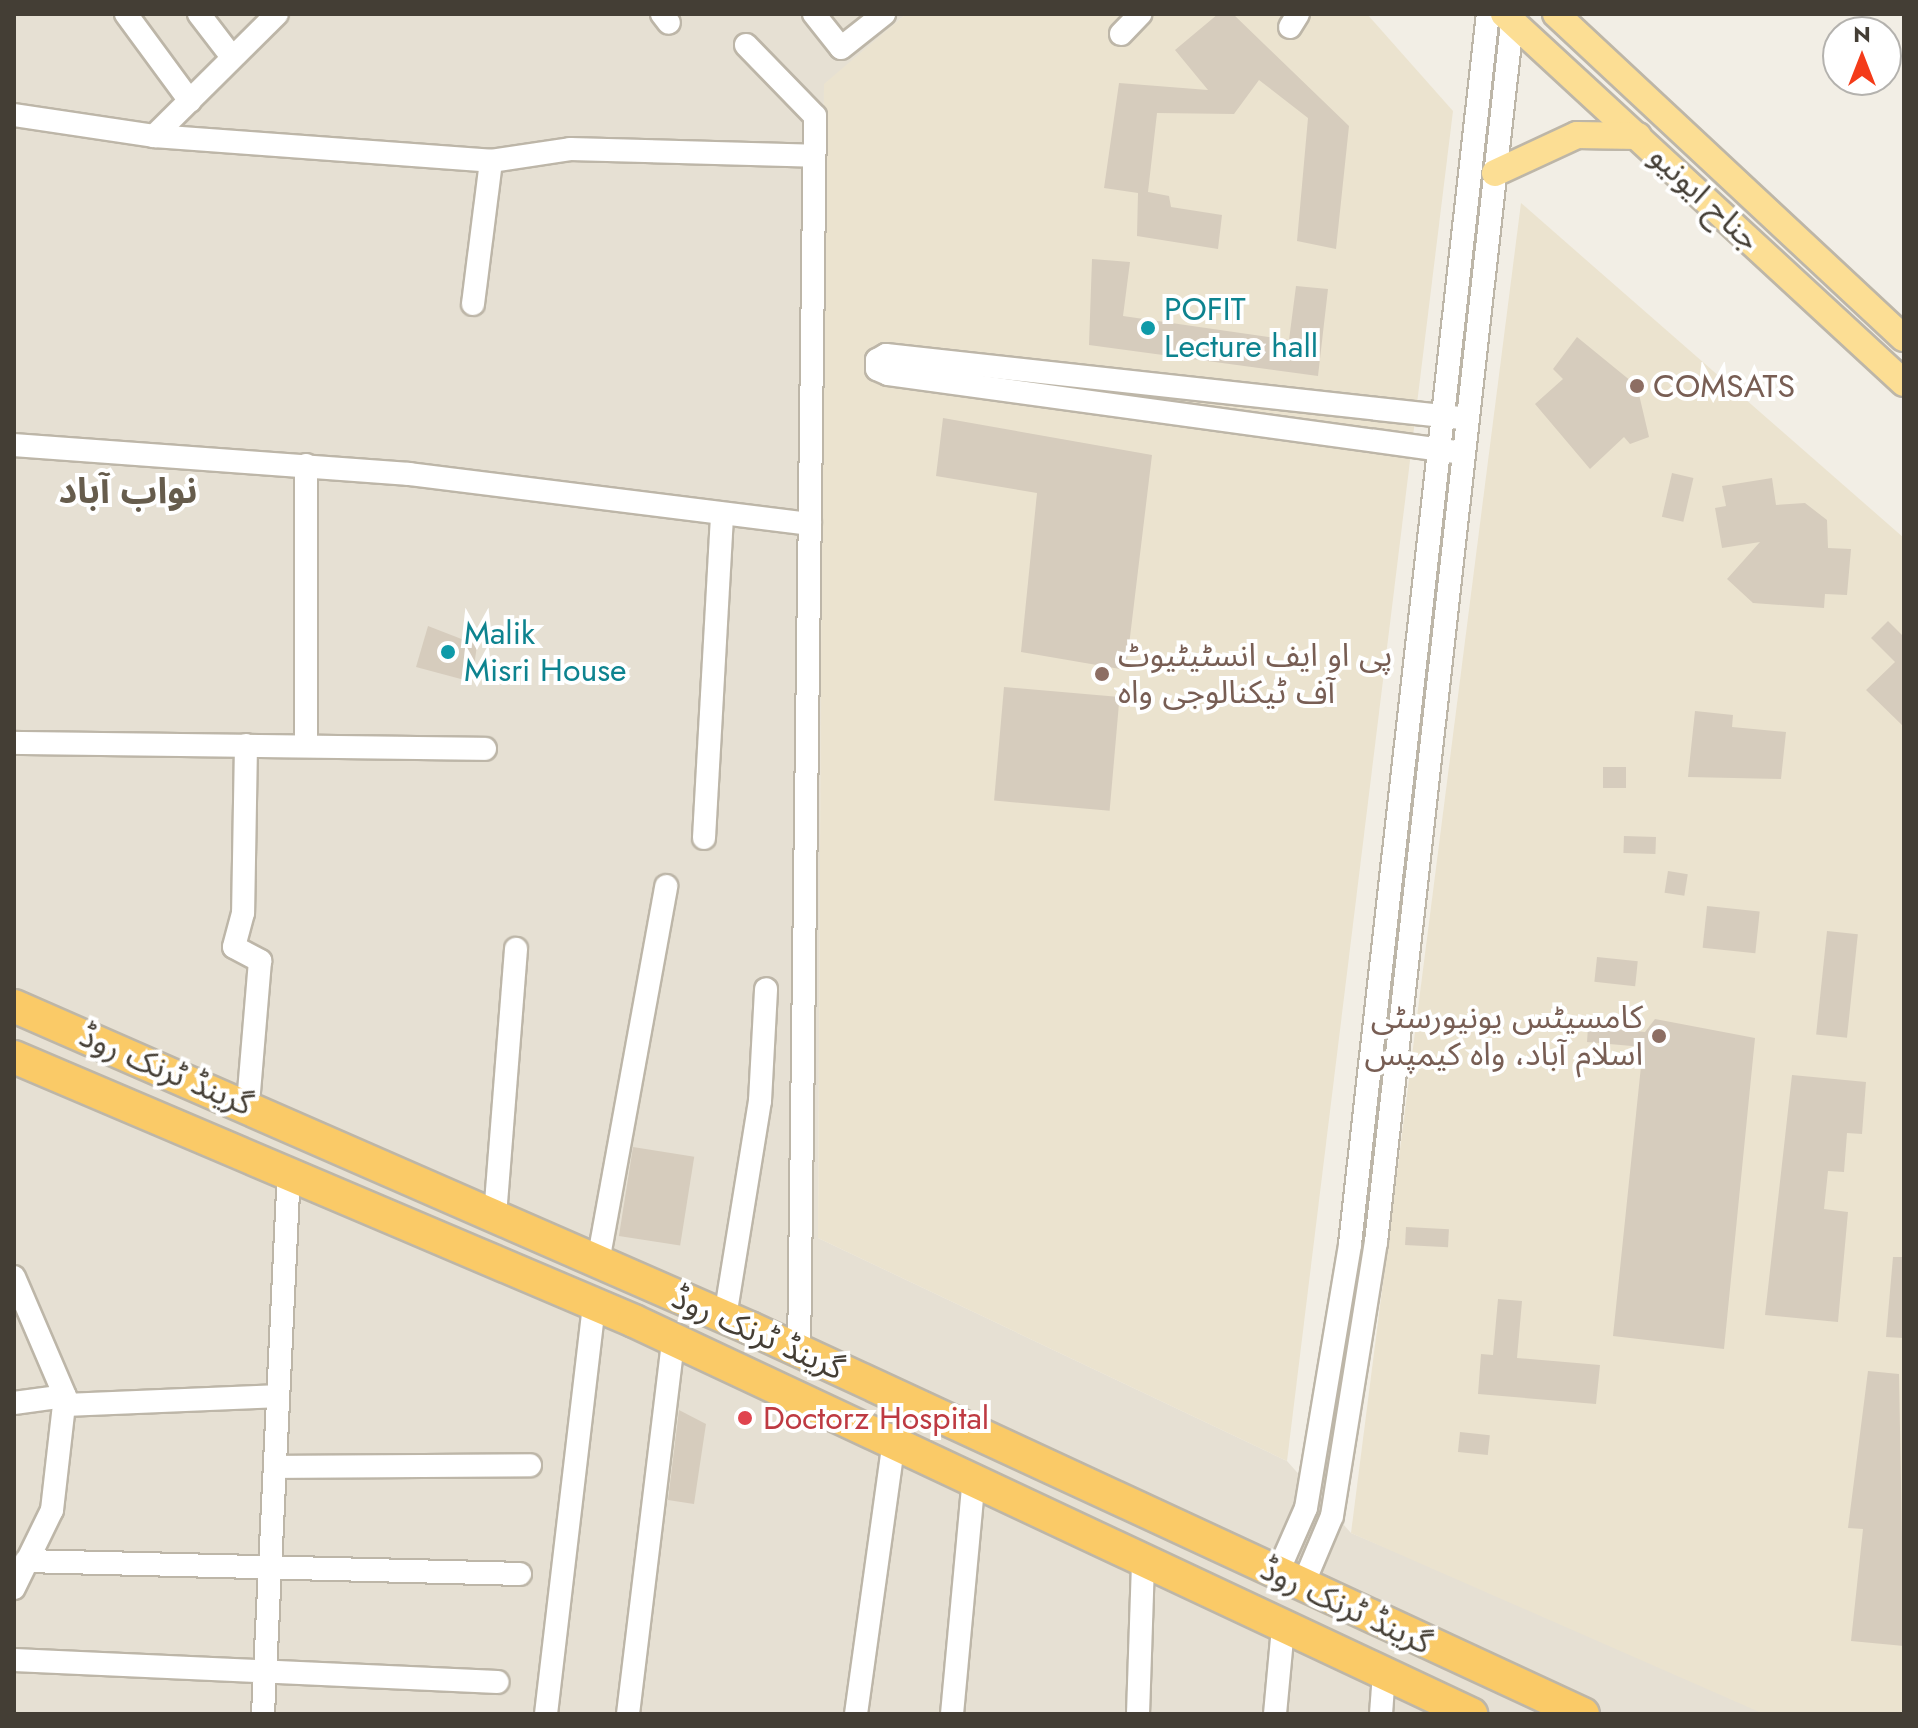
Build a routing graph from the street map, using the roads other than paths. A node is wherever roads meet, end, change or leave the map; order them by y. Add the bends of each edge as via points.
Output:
1 (126, 14) edge
2 (199, 14) edge
3 (277, 14) edge
4 (814, 14) edge
5 (884, 14) edge
6 (1140, 14) edge
7 (1488, 14) edge
8 (1556, 14) edge
9 (1510, 17) edge
10 (1121, 34) dead end
11 (746, 45) dead end
12 (232, 57) junction
13 (190, 101) junction
14 (14, 115) edge
15 (154, 136) junction
16 (1638, 136) junction
17 (814, 156) junction
18 (491, 161) junction
19 (1484, 172) junction
20 (473, 304) dead end
21 (1904, 338) edge
22 (1904, 383) edge
23 (1455, 418) junction
24 (14, 445) edge
25 (1451, 452) junction
26 (306, 465) junction
27 (722, 516) junction
28 (810, 524) junction
29 (14, 743) edge
30 (246, 745) junction
31 (306, 745) junction
32 (485, 749) dead end
33 (704, 838) dead end
34 (666, 886) dead end
35 (516, 949) dead end
36 (766, 989) dead end
37 (14, 1006) edge
38 (14, 1057) edge
39 (248, 1104) junction
40 (289, 1170) junction
41 (495, 1216) junction
42 (598, 1262) junction
43 (14, 1277) edge
44 (594, 1304) junction
45 (725, 1317) junction
46 (673, 1340) junction
47 (799, 1350) junction
48 (276, 1396) junction
49 (65, 1400) junction
50 (14, 1403) edge
51 (893, 1446) junction
52 (530, 1465) dead end
53 (275, 1467) junction
54 (973, 1486) junction
55 (1200, 1537) junction
56 (26, 1561) junction
57 (1143, 1562) junction
58 (273, 1566) junction
59 (520, 1574) dead end
60 (1178, 1578) junction
61 (1290, 1580) junction
62 (14, 1588) edge
63 (1283, 1627) junction
64 (14, 1660) edge
65 (1384, 1673) junction
66 (265, 1676) junction
67 (498, 1682) dead end
68 (1463, 1712) edge
69 (263, 1714) edge
70 (546, 1714) edge
71 (628, 1714) edge
72 (856, 1714) edge
73 (952, 1714) edge
74 (1138, 1714) edge
75 (1275, 1714) edge
76 (1381, 1714) edge
77 (1583, 1714) edge

1 - 13 street
2 - 12 street
3 - 12 street
4 - 5 street via 841,48
6 - 10 street
7 - 19 street
8 - 21 main road, جناح ایونیو
9 - 16 main road, جناح ایونیو
9 - 19 street
11 - 17 street via 815,116
12 - 13 street
13 - 15 street
14 - 15 street
15 - 18 street
16 - 19 main road via 1577,135
16 - 22 main road, جناح ایونیو
17 - 18 street via 570,149
17 - 28 street
18 - 20 street
19 - 23 street
23 - 25 street
23 - 25 street via 886,355 877,360 877,369 888,374
24 - 26 street
25 - 61 street via 1350,1244
26 - 27 street
26 - 31 street
27 - 28 street
27 - 33 street
28 - 47 street
29 - 30 street
30 - 31 street
30 - 39 street via 243,913 234,947 260,961
31 - 32 street
34 - 42 street
35 - 41 street
36 - 45 street via 760,1101
37 - 39 highway, گرینڈ ٹرنک روڈ
38 - 40 highway, گرینڈ ٹرنک روڈ
39 - 41 highway, گرینڈ ٹرنک روڈ
40 - 44 highway, گرینڈ ٹرنک روڈ
40 - 48 street
41 - 42 highway, گرینڈ ٹرنک روڈ
42 - 45 highway, گرینڈ ٹرنک روڈ
43 - 49 street
44 - 46 highway, گرینڈ ٹرنک روڈ
44 - 70 street
45 - 47 highway, گرینڈ ٹرنک روڈ
46 - 51 highway, گرینڈ ٹرنک روڈ
46 - 71 street
47 - 55 highway, گرینڈ ٹرنک روڈ
48 - 49 street
48 - 53 street
49 - 50 street
49 - 56 street via 52,1510
51 - 54 highway, گرینڈ ٹرنک روڈ
51 - 72 street
52 - 53 street
53 - 58 street
54 - 57 highway, گرینڈ ٹرنک روڈ
54 - 73 street
55 - 60 highway
55 - 61 highway, گرینڈ ٹرنک روڈ
56 - 58 street
56 - 62 street
57 - 60 highway, گرینڈ ٹرنک روڈ
57 - 74 street
58 - 59 street
58 - 66 street
60 - 63 highway, گرینڈ ٹرنک روڈ
61 - 77 highway, گرینڈ ٹرنک روڈ
63 - 65 highway, گرینڈ ٹرنک روڈ
63 - 75 street
64 - 66 street
65 - 68 highway, گرینڈ ٹرنک روڈ
65 - 76 street
66 - 67 street
66 - 69 street

